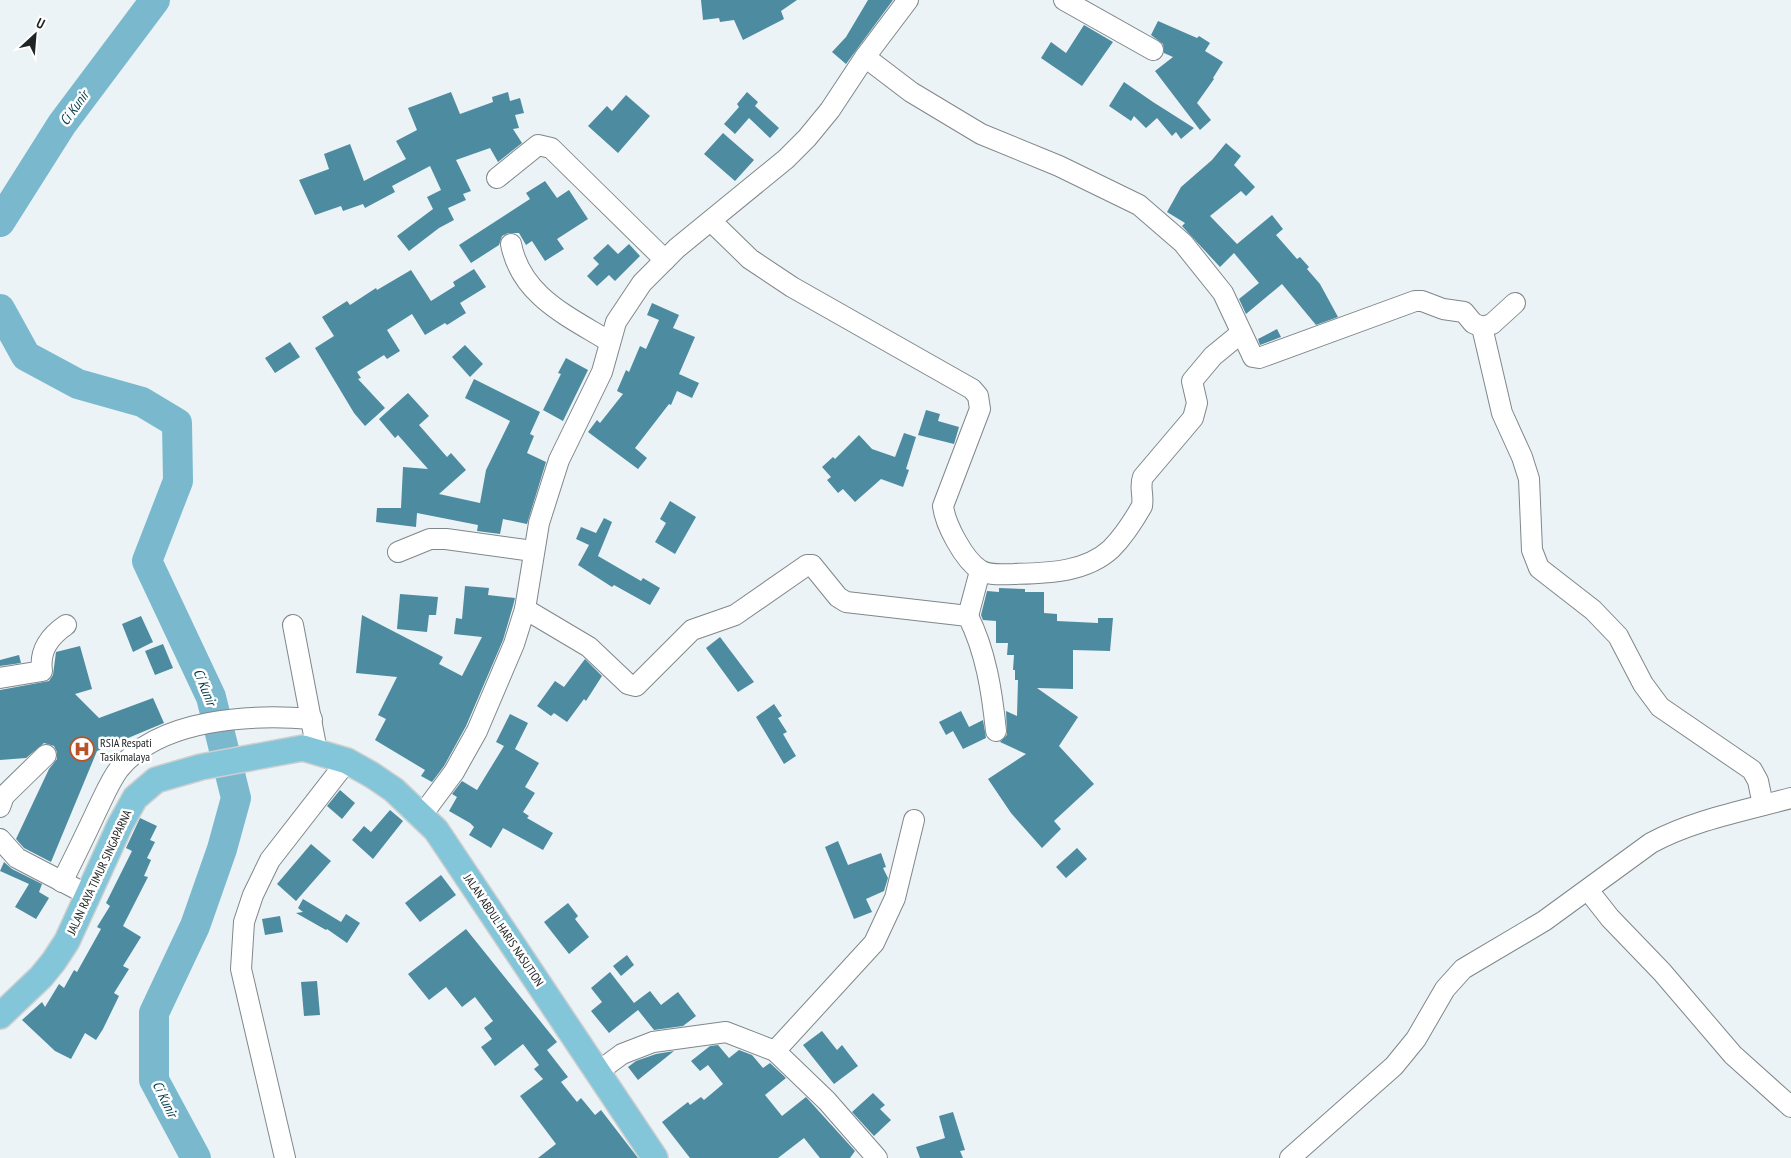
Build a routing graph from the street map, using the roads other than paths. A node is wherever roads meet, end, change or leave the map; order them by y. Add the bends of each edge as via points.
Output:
1 (908, 0) edge
2 (1064, 0) edge
3 (1153, 50) dead end
4 (865, 57) junction
5 (497, 178) dead end
6 (712, 222) junction
7 (511, 244) dead end
8 (665, 260) junction
9 (1515, 303) dead end
10 (1482, 327) junction
11 (1241, 333) junction
12 (610, 342) junction
13 (533, 551) junction
14 (398, 552) dead end
15 (980, 571) junction
16 (525, 609) junction
17 (968, 616) junction
18 (66, 625) dead end
19 (293, 625) dead end
20 (0, 678) edge
21 (312, 719) junction
22 (996, 731) dead end
23 (309, 750) junction
24 (46, 755) dead end
25 (347, 761) junction
26 (1791, 798) edge
27 (1762, 805) junction
28 (0, 807) edge
29 (422, 814) junction
30 (914, 820) dead end
31 (0, 839) edge
32 (62, 882) junction
33 (1588, 890) junction
34 (88, 895) junction
35 (0, 1016) edge
36 (775, 1051) junction
37 (599, 1071) junction
38 (1791, 1106) edge
39 (285, 1158) edge
40 (655, 1158) edge
41 (877, 1158) edge
42 (1290, 1158) edge

1 - 4 street
2 - 3 street
4 - 6 street via 808,138
4 - 11 street via 911,92 981,134 1059,166 1139,206 1183,243 1223,293
5 - 8 street via 538,145 546,146 556,152
6 - 8 street
6 - 15 street via 750,259 792,287 972,389 978,396 980,409 943,506 952,534
7 - 12 street via 519,272 543,299
8 - 12 street via 642,283 626,306 616,322
9 - 10 street via 1492,324
10 - 11 street via 1473,323 1464,312 1415,301 1260,358 1251,356
10 - 27 street via 1502,413 1529,479 1532,550 1539,568 1593,610 1618,636 1643,684 1660,707 1752,770 1758,781
11 - 15 street via 1213,356 1192,381 1197,402 1194,418 1143,477 1140,484 1144,498 1142,506 1110,549 1091,561 1057,573
12 - 13 street via 602,372 559,460
13 - 14 street via 430,539
13 - 16 street
15 - 17 street
16 - 17 street via 589,647 633,686 692,630 735,615 807,565 817,568 838,597 846,602
16 - 29 street via 514,644 477,731 454,772
17 - 22 street via 982,654
18 - 20 street via 54,633 40,657 42,671
19 - 21 street
21 - 23 street
21 - 32 street via 273,716 208,722 168,736 136,753 119,769
23 - 25 main road, JALAN ABDUL HARIS NASUTION
23 - 34 main road, JALAN RAYA TIMUR SINGAPARNA via 201,767 156,780 135,798
24 - 28 street via 4,796
25 - 29 main road, JALAN ABDUL HARIS NASUTION via 394,790
25 - 39 street via 270,860 244,922 240,969
26 - 27 street
27 - 33 street via 1665,836
29 - 37 main road, JALAN ABDUL HARIS NASUTION
30 - 36 street via 895,898 874,943
31 - 32 street via 17,858
32 - 34 street
33 - 38 street via 1733,1056
33 - 42 street via 1544,921 1463,969 1394,1066
34 - 35 main road, JALAN RAYA TIMUR SINGAPARNA via 54,961
36 - 37 street via 726,1032 652,1042 622,1054
36 - 41 street via 827,1101
37 - 40 main road, JALAN ABDUL HARIS NASUTION

